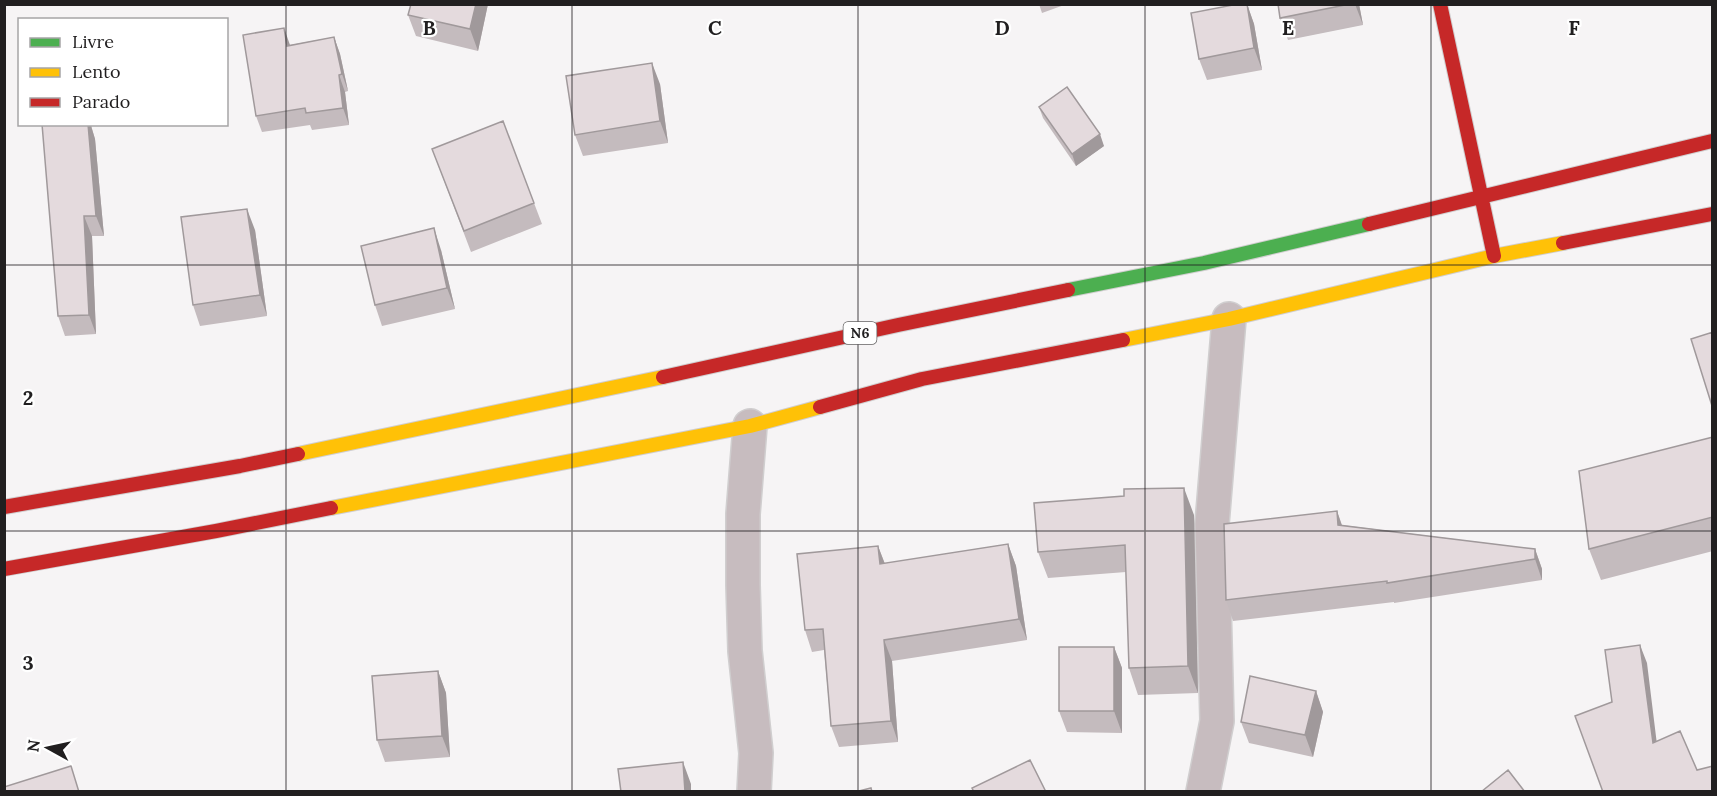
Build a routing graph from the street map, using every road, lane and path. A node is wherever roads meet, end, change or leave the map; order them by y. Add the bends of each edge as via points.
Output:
1 (1440, 4) edge
2 (1713, 141) edge
3 (1482, 198) junction
4 (1713, 214) edge
5 (1494, 256) junction
6 (1229, 319) junction
7 (750, 426) junction
8 (4, 507) edge
9 (4, 569) edge
10 (754, 792) edge
11 (1203, 792) edge

1 - 3 main road
2 - 3 main road, N6
3 - 5 main road
3 - 8 main road, N6 via 1204,263 621,386 240,465
4 - 5 main road
5 - 6 main road
6 - 7 main road via 922,380
6 - 11 street via 1212,524 1216,721
7 - 9 main road
7 - 10 street via 743,573 745,651 756,753

